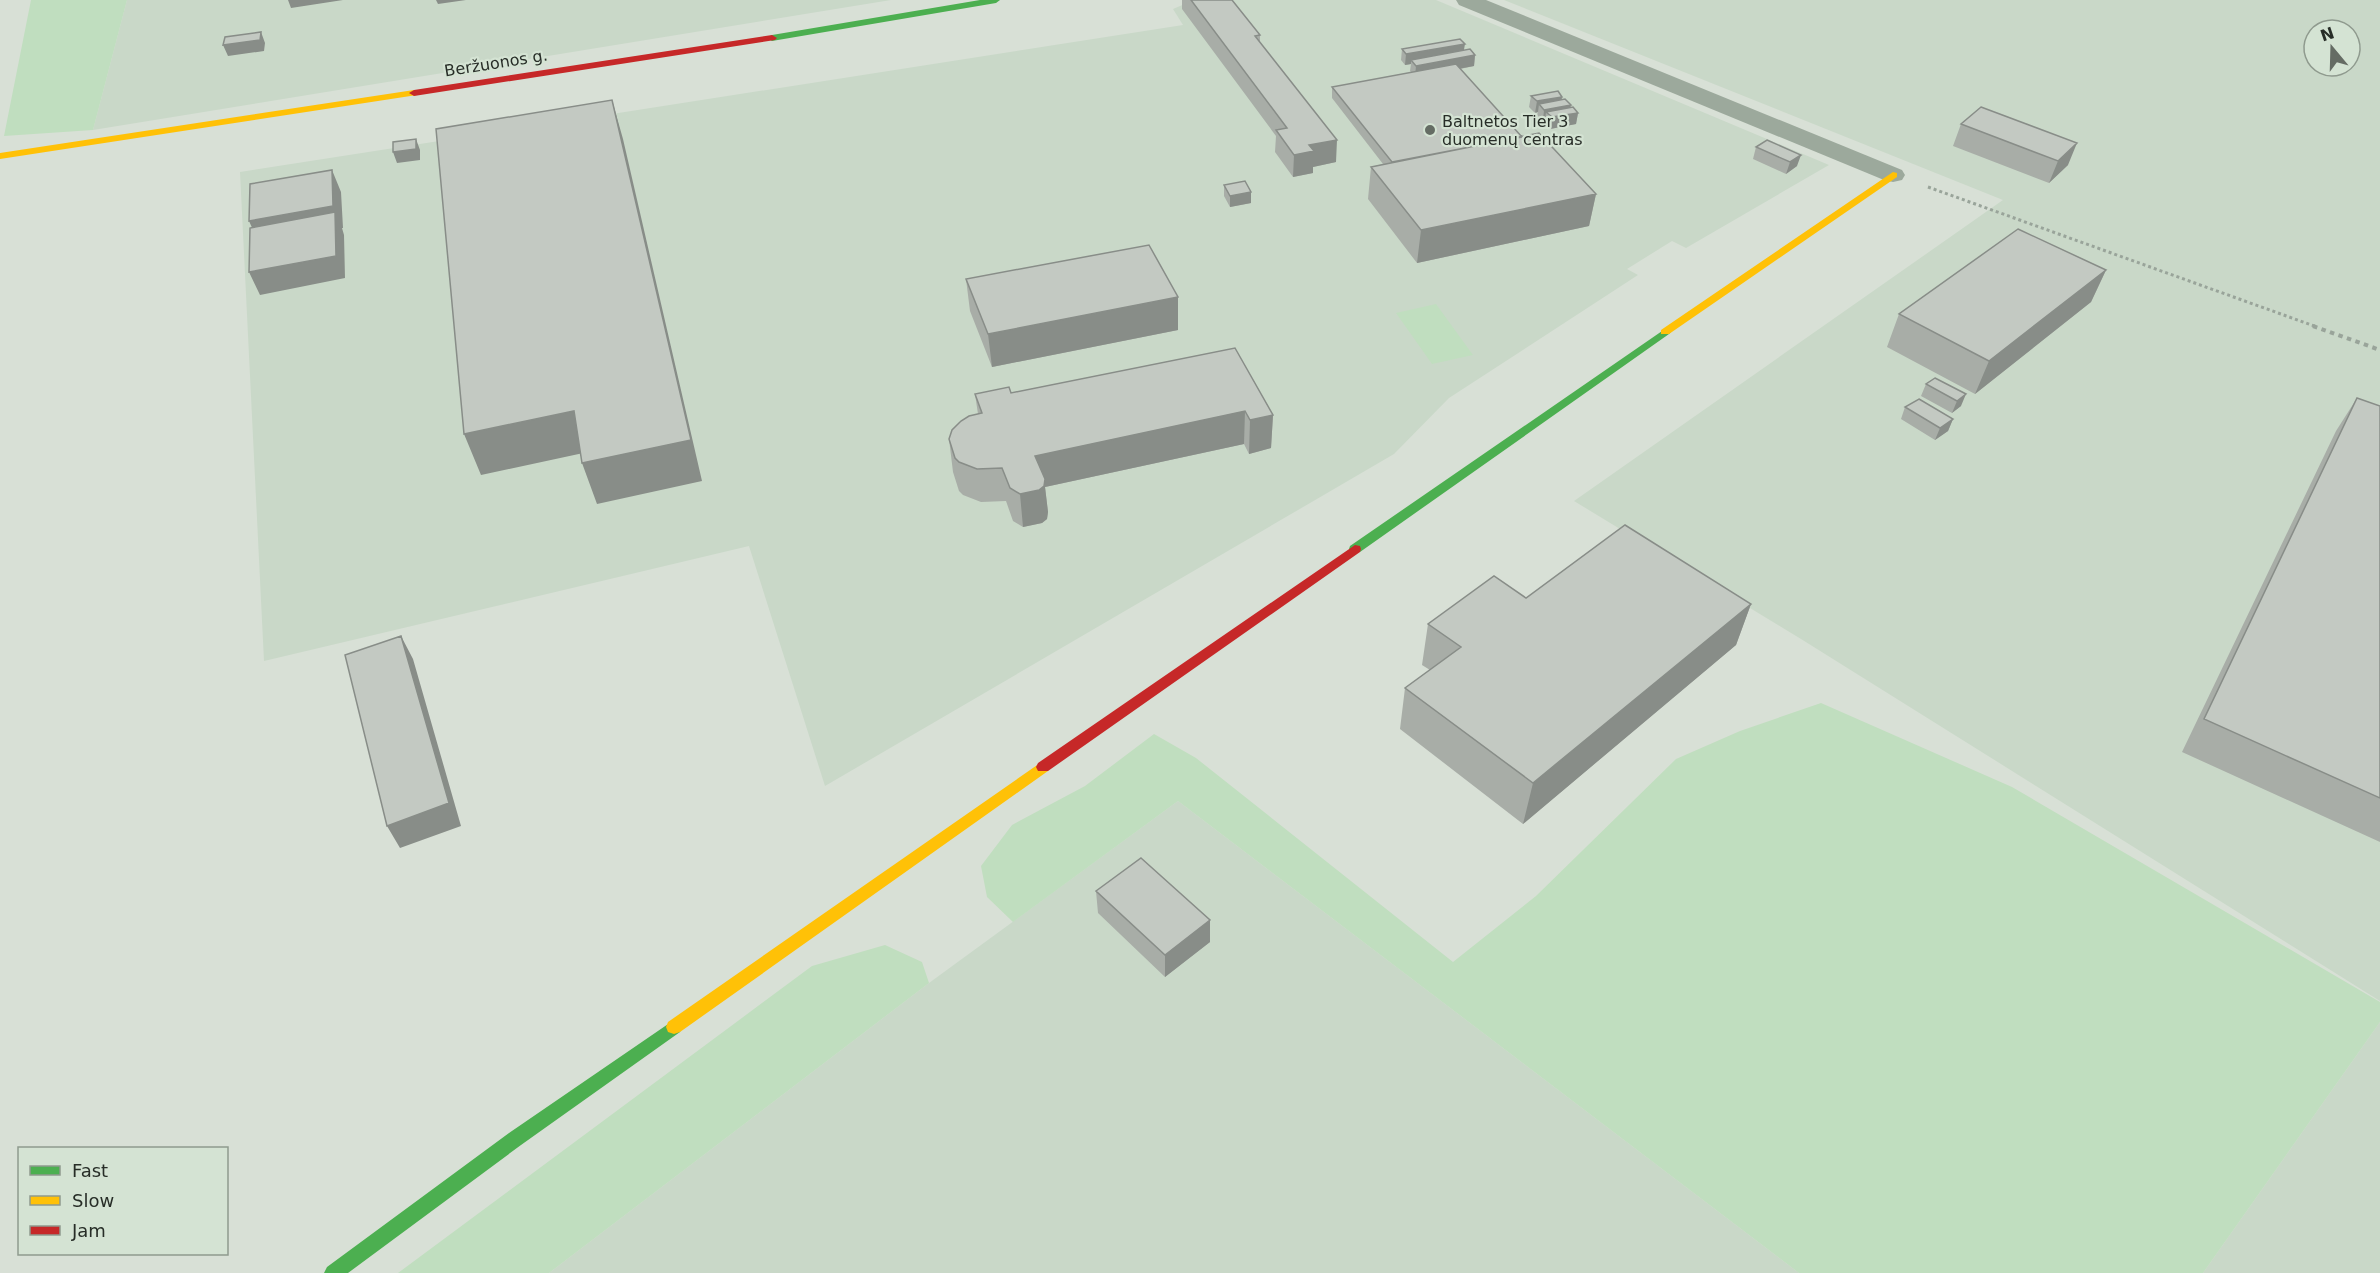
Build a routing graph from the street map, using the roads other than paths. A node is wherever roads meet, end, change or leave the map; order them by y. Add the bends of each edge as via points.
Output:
1 (996, 0) edge
2 (1467, 0) edge
3 (0, 156) edge
4 (1893, 175) joint
5 (333, 1273) edge

1 - 3 street, Beržuonos g.
2 - 4 street
4 - 5 street via 515,1139

